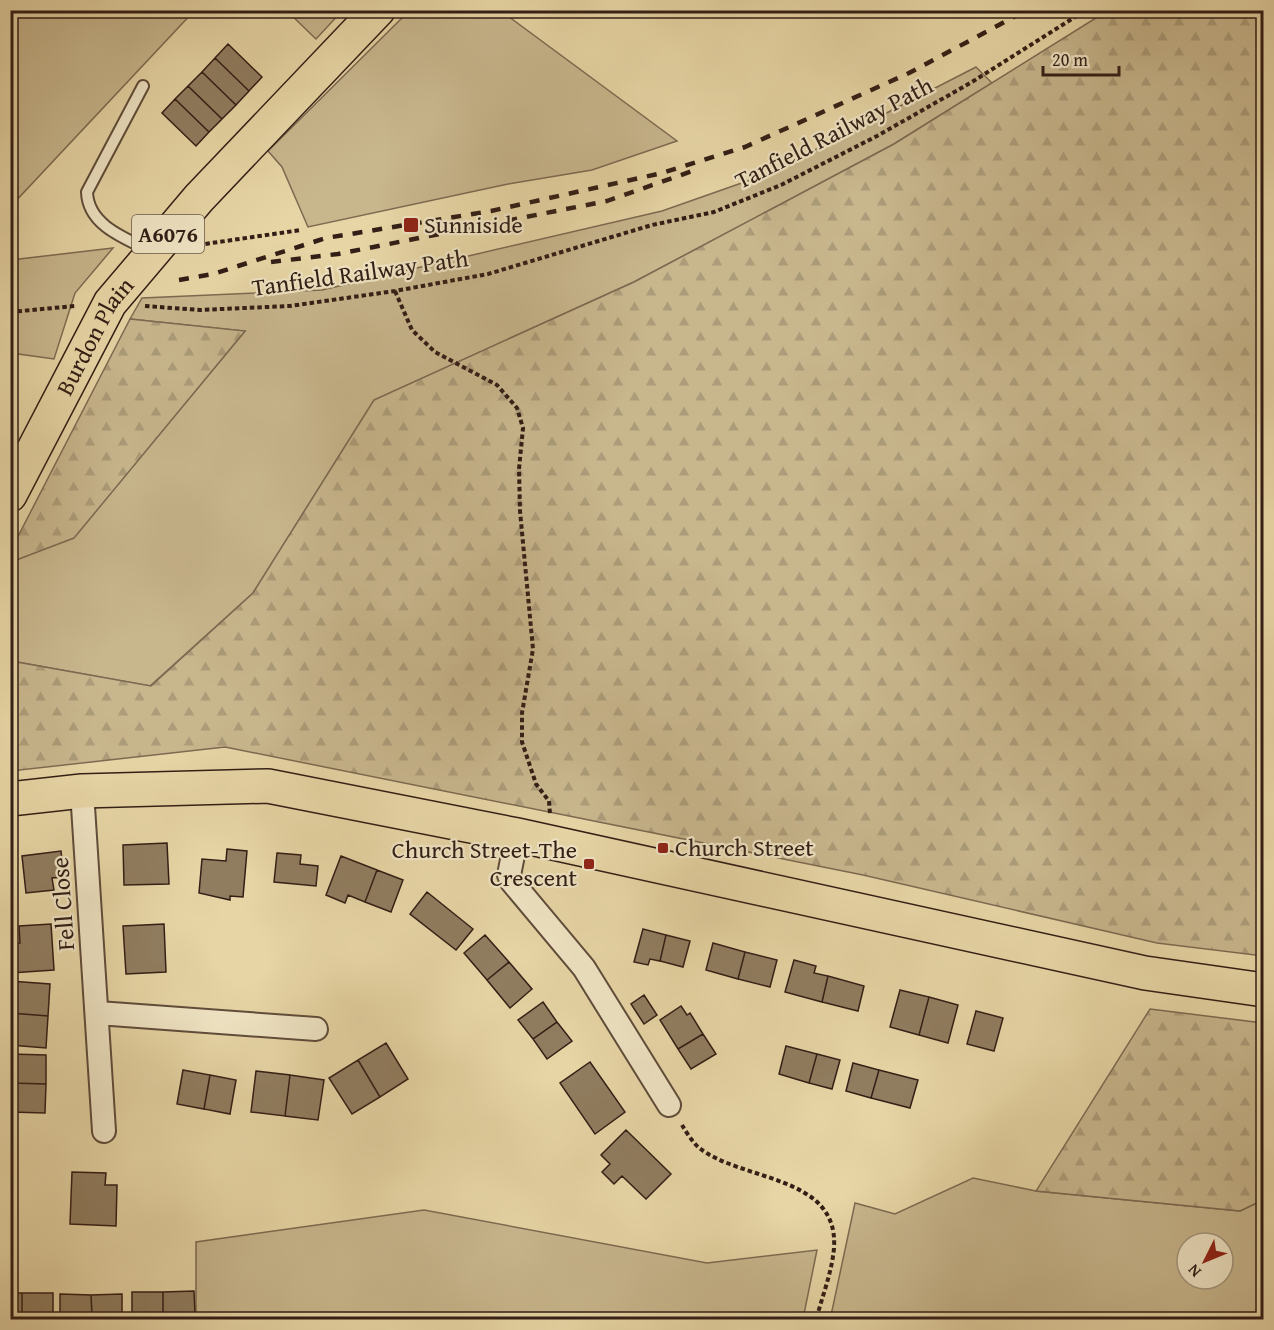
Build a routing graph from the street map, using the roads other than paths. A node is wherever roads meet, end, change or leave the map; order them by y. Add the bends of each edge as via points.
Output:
1 (378, 10) edge
2 (143, 86) dead end
3 (153, 252) junction
4 (10, 495) edge
5 (82, 791) junction
6 (10, 799) edge
7 (517, 835) junction
8 (1263, 990) edge
9 (98, 1013) junction
10 (315, 1029) dead end
11 (669, 1105) road end
12 (104, 1131) dead end

1 - 3 main road, Burdon Plain / A6076 via 199,198
2 - 3 lane via 87,192 87,202 92,213 114,233
3 - 4 main road, Burdon Plain / A6076 via 110,303
5 - 6 main road
5 - 7 main road via 268,786
5 - 9 street, Fell Close
7 - 8 main road via 1145,973
7 - 11 street via 509,875 512,882 584,968
9 - 10 street
9 - 12 street, Fell Close

